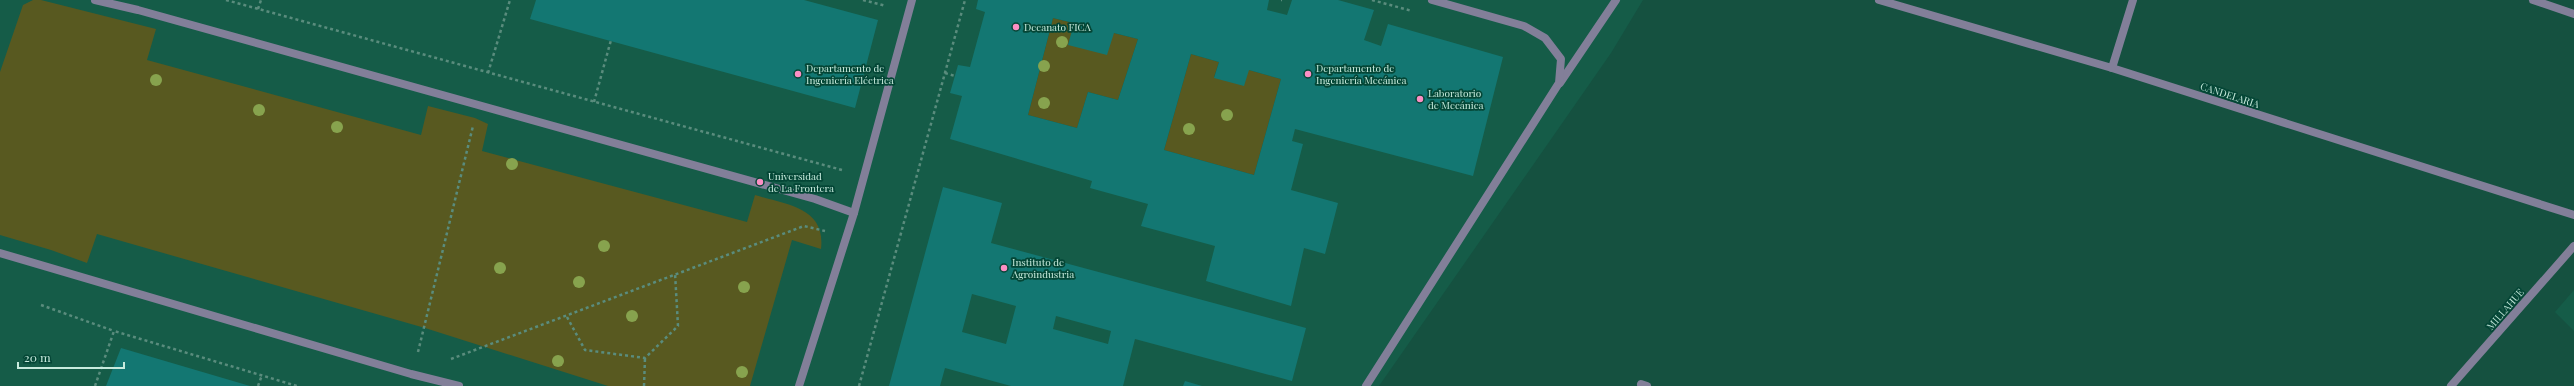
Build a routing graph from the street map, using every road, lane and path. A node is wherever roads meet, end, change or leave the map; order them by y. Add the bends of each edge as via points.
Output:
1 (95, 0) edge
2 (226, 0) edge
3 (260, 0) edge
4 (510, 0) edge
5 (863, 0) edge
6 (912, 0) edge
7 (965, 0) edge
8 (1372, 0) edge
9 (1432, 0) edge
10 (1616, 0) edge
11 (1879, 0) edge
12 (2133, 0) edge
13 (2533, 0) edge
14 (258, 9) junction
15 (1416, 12) dead end
16 (884, 14) dead end
17 (2574, 14) edge
18 (611, 40) dead end
19 (2112, 68) junction
20 (488, 73) junction
21 (945, 73) junction
22 (955, 76) dead end
23 (1559, 84) junction
24 (594, 102) junction
25 (475, 118) dead end
26 (844, 164) dead end
27 (854, 213) junction
28 (2574, 215) edge
29 (847, 236) junction
30 (2574, 246) edge
31 (0, 253) edge
32 (675, 273) junction
33 (40, 305) dead end
34 (566, 317) junction
35 (114, 331) junction
36 (646, 358) junction
37 (448, 361) dead end
38 (411, 374) junction
39 (262, 375) junction
40 (96, 386) edge
41 (258, 386) edge
42 (298, 386) edge
43 (459, 386) edge
44 (644, 386) edge
45 (799, 386) edge
46 (859, 386) edge
47 (1366, 386) edge
48 (2452, 386) edge

1 - 27 street via 815,199
2 - 14 path
3 - 14 path
4 - 20 path
5 - 16 path via 886,6
6 - 27 street
7 - 21 path
8 - 15 path
9 - 23 street via 1524,26 1546,38 1561,59
10 - 23 street
11 - 19 street, CANDELARIA
12 - 19 street
13 - 17 street
14 - 20 path
18 - 24 path
19 - 28 street, CANDELARIA
20 - 24 path
21 - 22 path
21 - 46 path
23 - 47 street
24 - 26 path via 842,171
25 - 38 path via 425,328
27 - 29 street
29 - 32 path via 804,226
29 - 45 street
30 - 48 street, MILLAHUE
31 - 38 street
32 - 34 path
32 - 36 path via 678,326
33 - 35 path
34 - 36 path via 585,350
34 - 37 path
35 - 39 path
35 - 40 path
36 - 44 path
38 - 43 street
39 - 41 path
39 - 42 path

